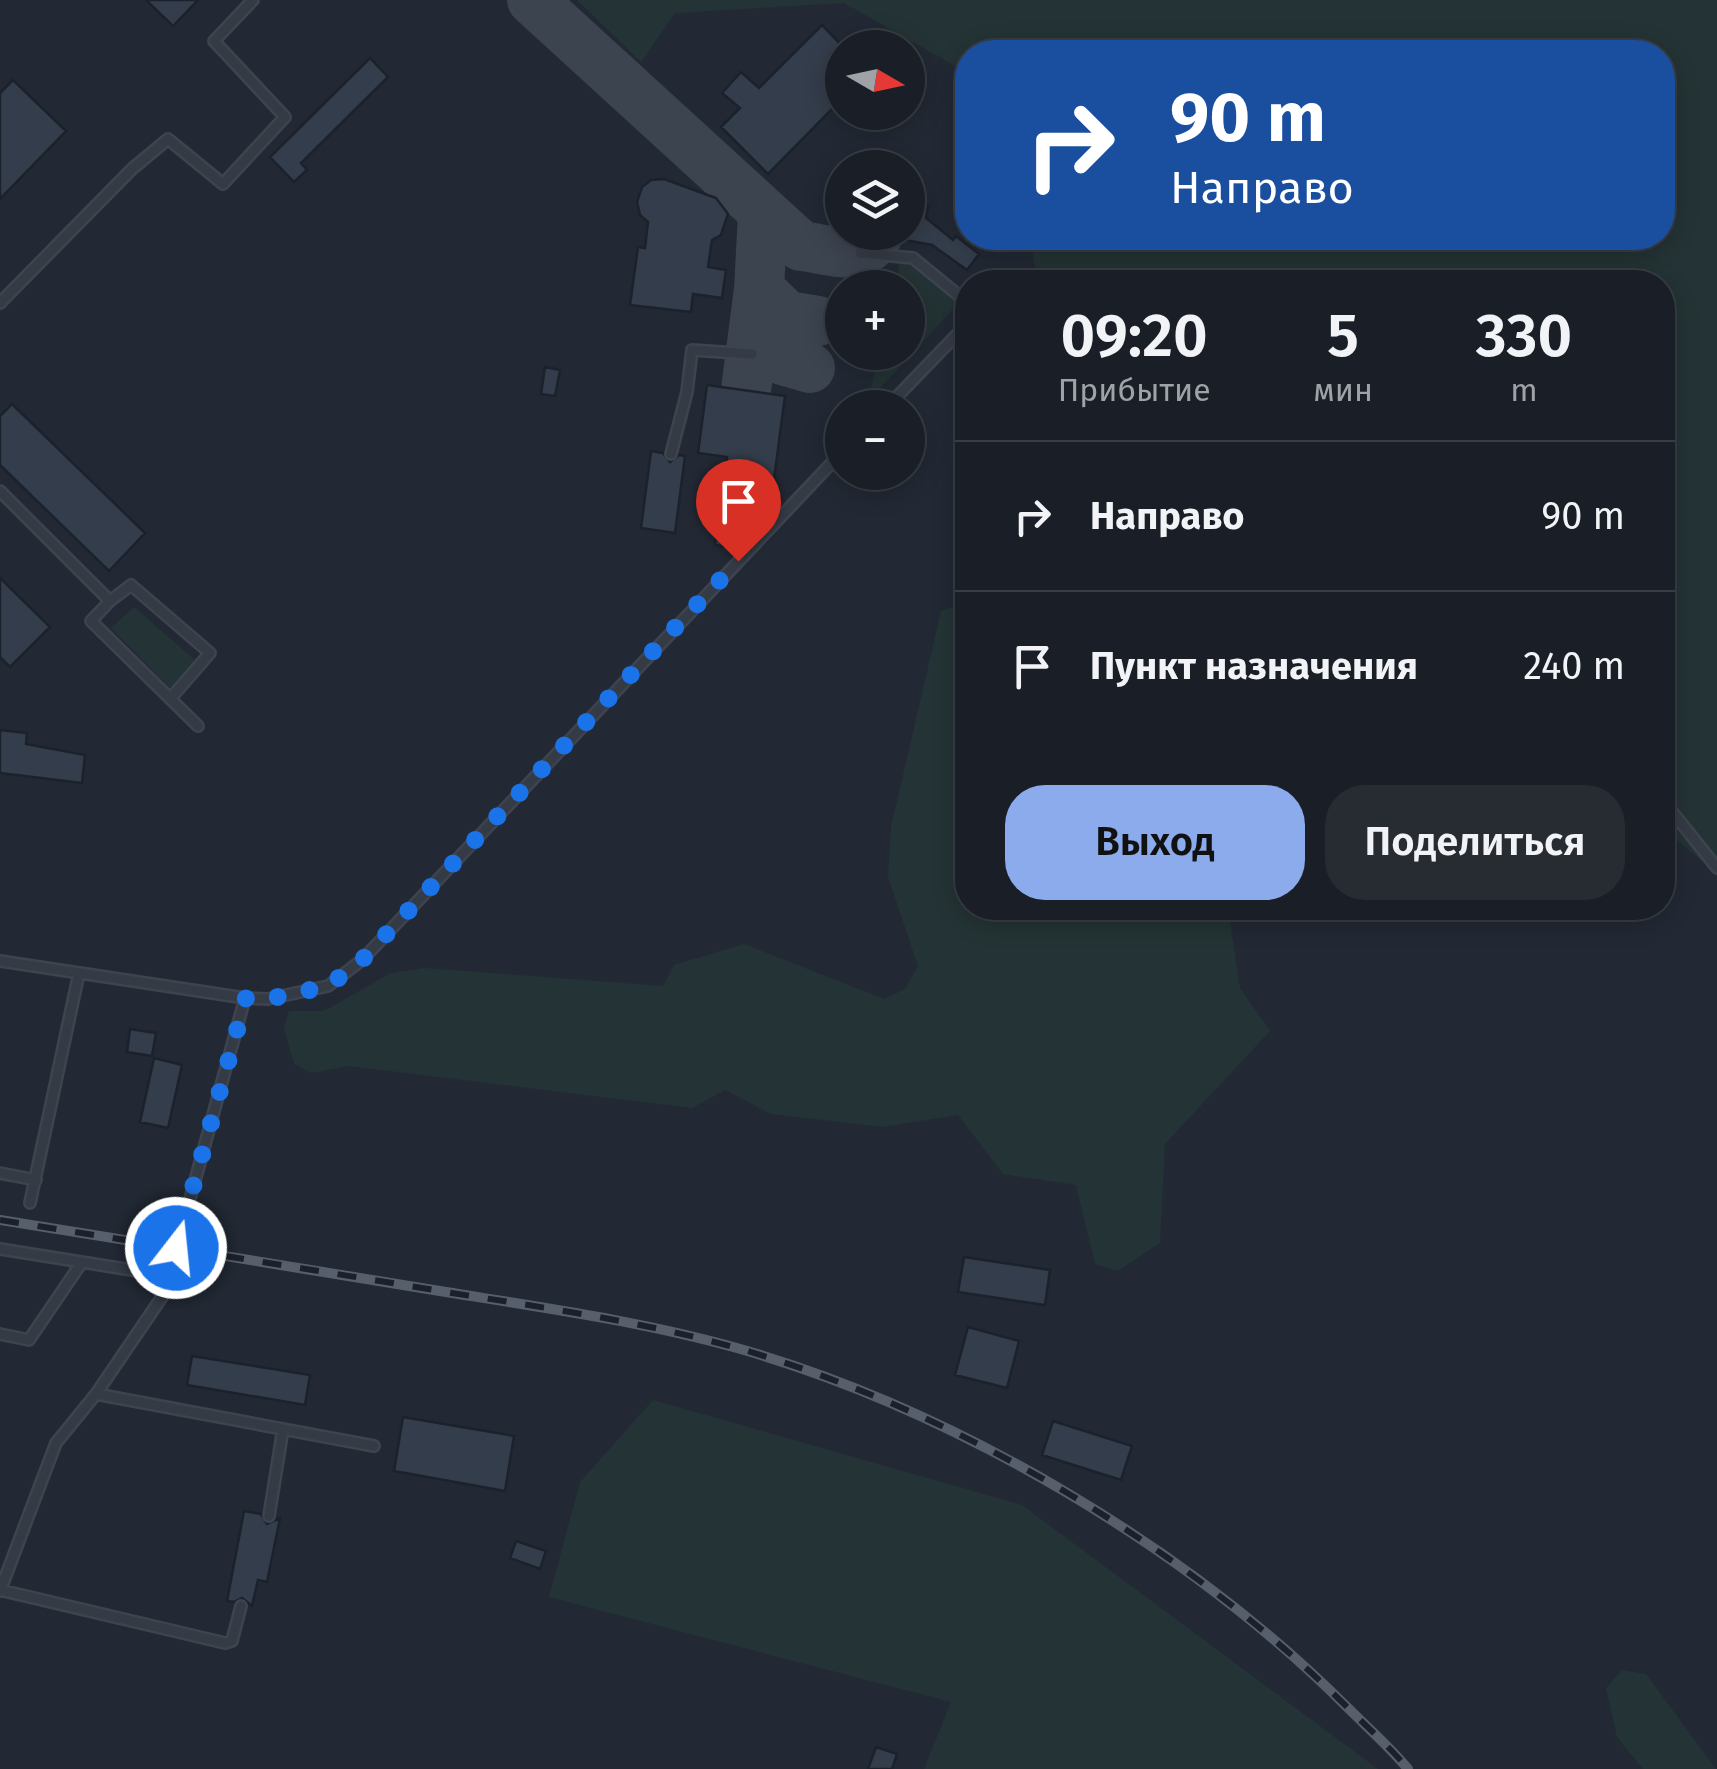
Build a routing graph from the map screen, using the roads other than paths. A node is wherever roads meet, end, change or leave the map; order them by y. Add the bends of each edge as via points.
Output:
1 (253, 0) edge
2 (860, 253) dead end
3 (955, 292) edge
4 (0, 303) edge
5 (955, 336) edge
6 (752, 354) dead end
7 (903, 390) edge
8 (670, 454) dead end
9 (825, 470) edge
10 (0, 491) edge
11 (110, 601) junction
12 (170, 699) junction
13 (198, 726) dead end
14 (1675, 815) edge
15 (1717, 868) edge
16 (0, 961) edge
17 (79, 973) junction
18 (246, 998) junction
19 (0, 1173) edge
20 (36, 1180) junction
21 (30, 1203) dead end
22 (0, 1249) edge
23 (82, 1262) junction
24 (169, 1276) junction
25 (0, 1334) edge
26 (96, 1394) junction
27 (283, 1428) junction
28 (374, 1446) dead end
29 (269, 1516) dead end
30 (0, 1590) edge
31 (241, 1606) dead end

1 - 4 lane via 214,41 285,117 223,184 168,139
2 - 3 lane via 913,258
5 - 7 lane
6 - 8 lane via 692,350
9 - 18 lane via 362,960 328,986
10 - 11 lane
11 - 12 lane via 91,621
11 - 12 lane via 131,584 210,653
12 - 13 lane
14 - 15 lane
16 - 17 lane
17 - 18 lane
17 - 20 lane
18 - 24 lane
19 - 20 lane
20 - 21 lane
22 - 23 lane
23 - 24 lane
23 - 25 lane via 29,1340
24 - 26 lane via 164,1294
26 - 27 lane
26 - 30 lane via 56,1442
27 - 28 lane
27 - 29 lane
30 - 31 lane via 225,1643 236,1633

